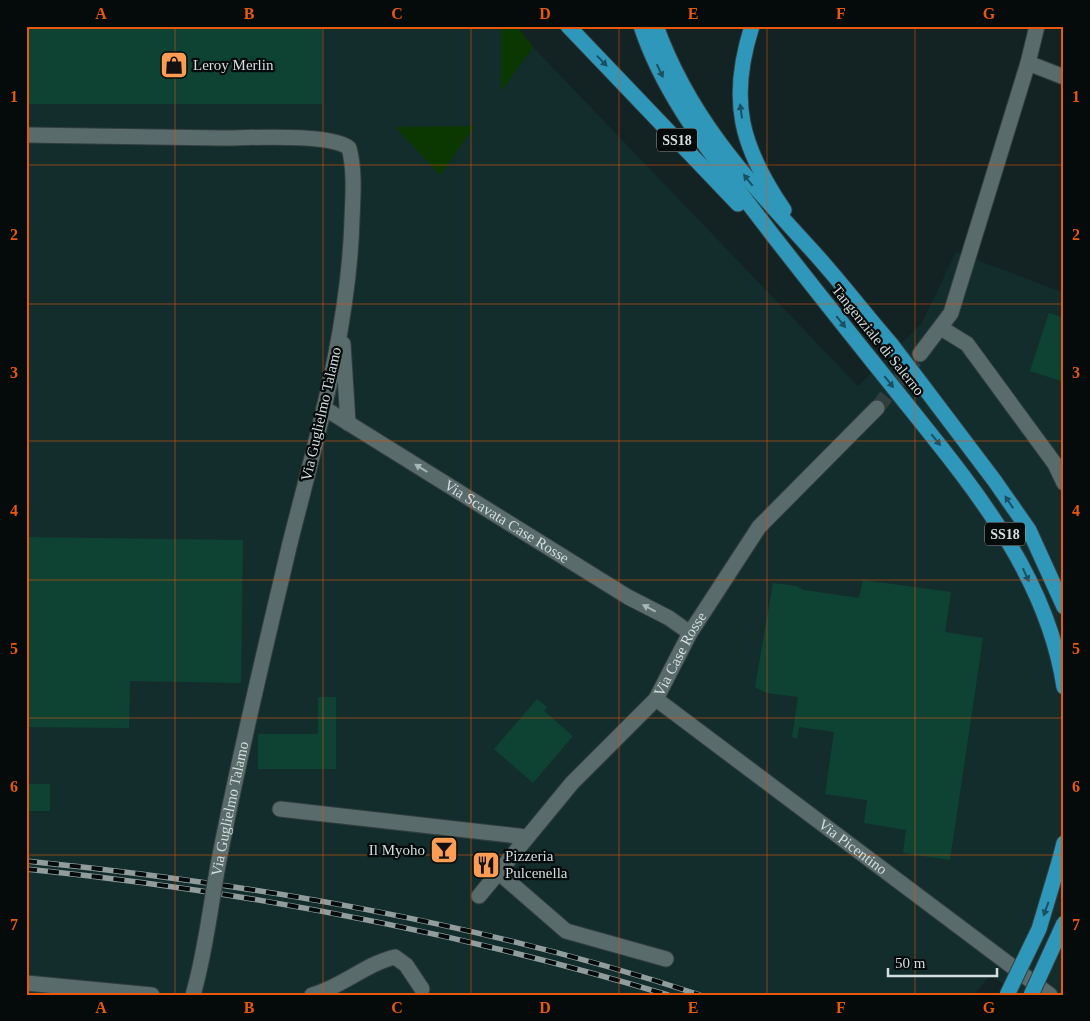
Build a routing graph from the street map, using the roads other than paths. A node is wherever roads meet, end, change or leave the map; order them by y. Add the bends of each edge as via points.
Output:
1 (568, 26) edge
2 (641, 26) edge
3 (656, 26) edge
4 (752, 26) edge
5 (1037, 26) edge
6 (1028, 63) junction
7 (1064, 77) edge
8 (26, 135) edge
9 (809, 247) junction
10 (787, 254) junction
11 (342, 318) junction
12 (941, 328) junction
13 (920, 354) tunnel mouth
14 (324, 408) junction
15 (877, 408) tunnel mouth
16 (348, 422) junction
17 (1064, 483) edge
18 (1064, 607) edge
19 (690, 633) junction
20 (1064, 687) edge
21 (656, 699) junction
22 (280, 809) dead end
23 (528, 837) junction
24 (1064, 843) edge
25 (498, 872) junction
26 (479, 896) dead end
27 (1064, 924) edge
28 (666, 959) dead end
29 (26, 983) edge
30 (422, 989) dead end
31 (152, 995) edge
32 (193, 995) edge
33 (312, 995) edge
34 (1007, 995) edge
35 (1031, 995) edge
36 (1050, 995) edge

1 -> 10 highway, SS18
2 -> 10 highway, Tangenziale di Salerno / SS18 via 668,87 694,132
9 -> 3 highway, Tangenziale di Salerno / SS18 via 767,202 702,119 673,68
9 -> 4 highway, SS18 via 762,173 745,134 740,107 740,68
5 - 6 street
6 - 7 street
6 - 12 street via 951,313
8 - 11 street, Via Guglielmo Talamo via 288,138 342,143 349,148 353,196 351,264
18 -> 9 highway, Tangenziale di Salerno / SS18, bridge via 1029,530 994,480 891,344
10 -> 20 highway, Tangenziale di Salerno / SS18, bridge via 960,470 1002,530 1039,601 1055,645
11 - 14 street, Via Guglielmo Talamo
11 - 16 street
12 - 13 street
12 - 17 street via 967,344 1055,464
14 - 16 street, Via Scavata Case Rosse
14 - 32 street, Via Guglielmo Talamo, bridge via 250,711 220,852 202,963
15 - 19 street, Via Case Rosse via 759,527
19 -> 16 street, Via Scavata Case Rosse
19 - 21 street, Via Case Rosse
21 - 23 street, Via Case Rosse via 572,783
21 - 36 street, Via Picentino
22 - 23 street
23 - 25 street, Via Case Rosse
24 -> 34 highway, bridge via 1039,929
25 - 26 street, Via Case Rosse
25 - 28 street via 566,931
27 - 35 highway, bridge
29 - 31 street
30 - 33 street via 406,965 395,957 382,960 326,991

